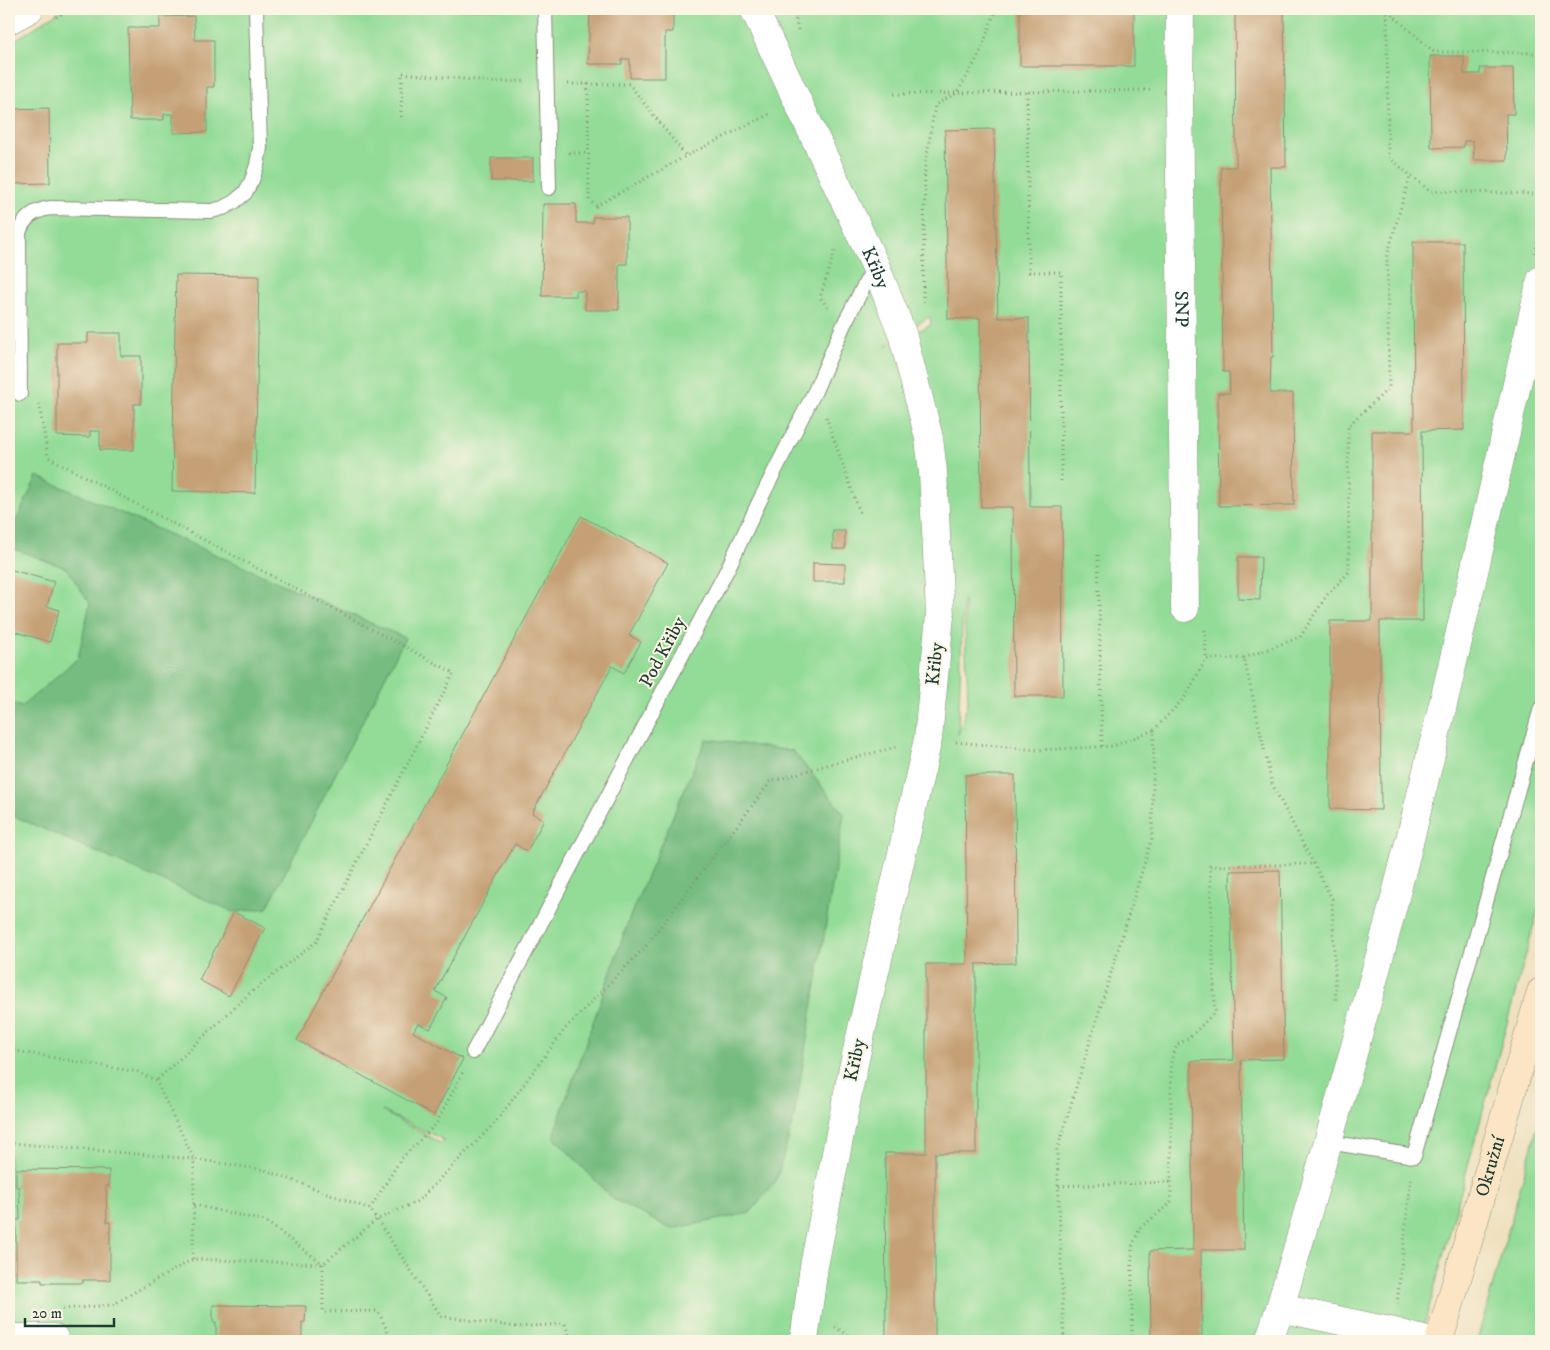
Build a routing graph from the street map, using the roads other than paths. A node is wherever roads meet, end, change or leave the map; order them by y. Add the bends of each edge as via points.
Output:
1 (29, 9) edge
2 (256, 9) edge
3 (545, 9) edge
4 (1180, 9) edge
5 (762, 13) edge
6 (9, 20) edge
7 (549, 188) dead end
8 (875, 265) junction
9 (1541, 280) edge
10 (20, 394) road end
11 (1185, 608) dead end
12 (1541, 708) edge
13 (1541, 992) edge
14 (473, 1052) road end
15 (1328, 1142) junction
16 (1280, 1308) junction
17 (9, 1338) edge
18 (54, 1338) dead end
19 (804, 1341) edge
20 (1269, 1341) edge
21 (1427, 1341) edge
22 (1439, 1341) edge

1 - 6 street
2 - 10 lane via 260,148 252,180 245,193 223,208 211,211 52,208 39,209 22,224 19,233
3 - 7 lane
4 - 11 street, SNP
5 - 8 street, Křiby
8 - 14 lane, Pod Křiby via 724,576
8 - 19 street, Křiby via 902,333 929,438 940,615 928,739 851,1077 814,1266
9 - 15 street via 1449,679 1391,913
12 - 15 lane via 1414,1156
13 - 22 street, Okružní
15 - 16 street
16 - 20 street
16 - 21 street
17 - 18 street

